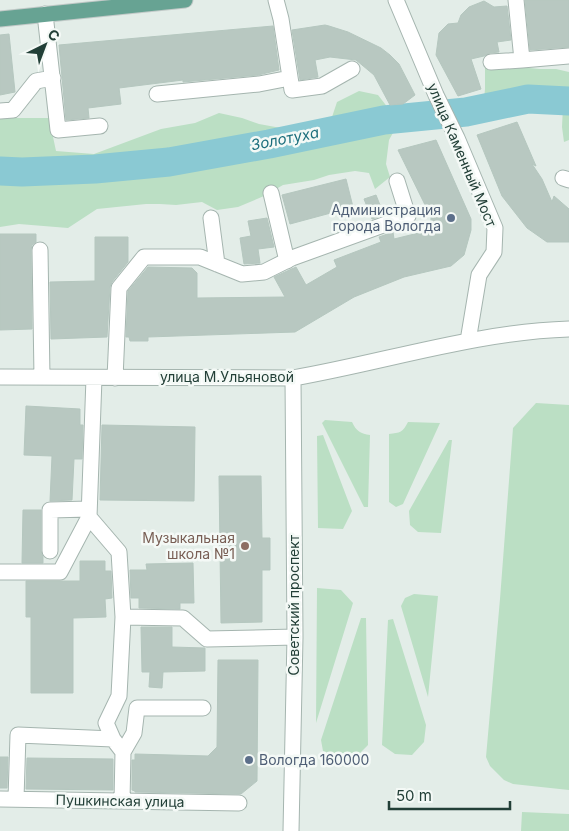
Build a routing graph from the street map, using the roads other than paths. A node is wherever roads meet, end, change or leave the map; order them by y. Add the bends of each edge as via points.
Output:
1 (185, 0) edge
2 (276, 0) edge
3 (396, 0) edge
4 (516, 0) edge
5 (46, 14) junction
6 (0, 19) edge
7 (569, 56) edge
8 (522, 60) junction
9 (491, 62) dead end
10 (352, 70) dead end
11 (53, 78) junction
12 (290, 78) junction
13 (157, 94) dead end
14 (0, 111) edge
15 (100, 126) dead end
16 (397, 181) dead end
17 (271, 193) dead end
18 (211, 218) dead end
19 (40, 250) dead end
20 (287, 261) junction
21 (216, 264) junction
22 (569, 329) edge
23 (468, 340) junction
24 (0, 377) edge
25 (42, 377) junction
26 (94, 378) junction
27 (115, 378) junction
28 (294, 378) junction
29 (89, 513) junction
30 (50, 551) dead end
31 (0, 572) edge
32 (123, 617) junction
33 (295, 637) junction
34 (202, 708) dead end
35 (113, 739) junction
36 (123, 752) junction
37 (0, 799) edge
38 (16, 799) junction
39 (122, 801) junction
40 (239, 804) dead end
41 (291, 831) edge

1 - 5 main road
2 - 12 street
3 - 23 street, улица Каменный Мост via 495,228 494,252 479,275
4 - 8 street
5 - 6 main road
5 - 11 street
7 - 8 street
8 - 9 street
10 - 12 street via 322,86 292,90
11 - 14 street via 36,81 12,110
11 - 15 street via 58,130
12 - 13 street
16 - 20 street via 408,216
17 - 20 street
18 - 21 street
19 - 25 street
20 - 21 street via 264,272 242,274
21 - 27 street via 200,257 144,256 119,288
22 - 23 street, улица М.Ульяновой
23 - 28 street, улица М.Ульяновой
24 - 25 street, улица М.Ульяновой
25 - 26 street, улица М.Ульяновой
26 - 27 street, улица М.Ульяновой
26 - 29 street
27 - 28 street, улица М.Ульяновой
28 - 33 street, Советский проспект
29 - 30 street via 50,510
29 - 31 street via 60,572
29 - 32 street via 119,552
32 - 33 street via 183,618 207,639
32 - 35 street via 119,696 106,723
33 - 41 street, Советский проспект
34 - 36 street via 137,708 134,733
35 - 36 street
35 - 38 street via 18,735
36 - 39 street
37 - 38 street, Пушкинская улица
38 - 39 street, Пушкинская улица
39 - 40 street, Пушкинская улица

